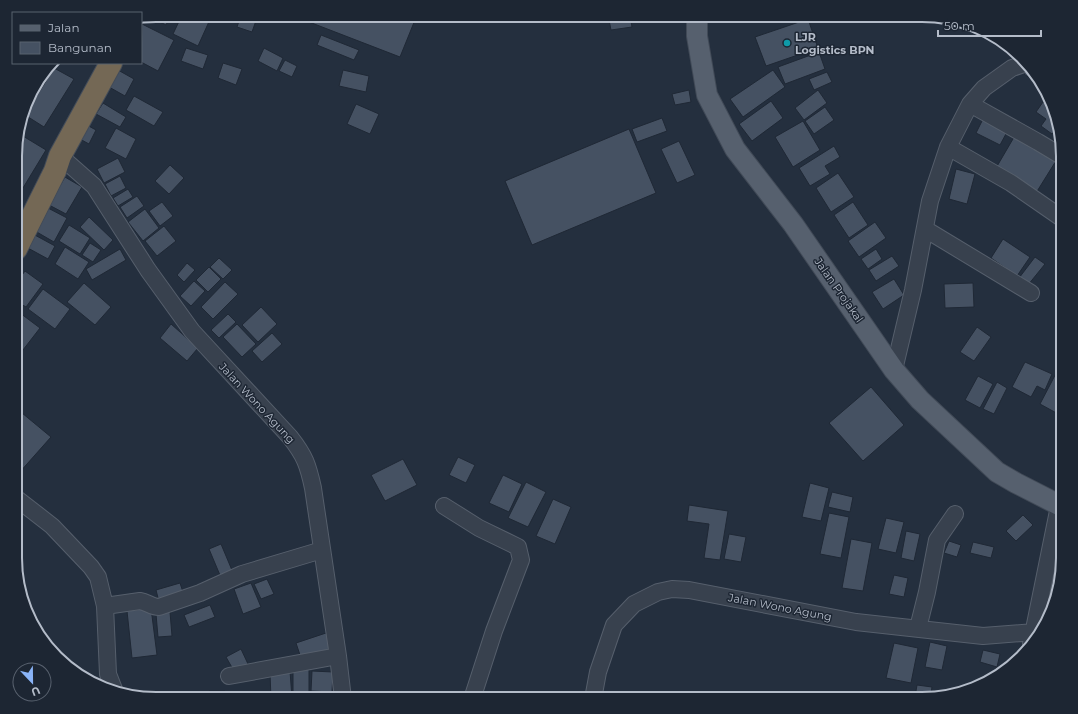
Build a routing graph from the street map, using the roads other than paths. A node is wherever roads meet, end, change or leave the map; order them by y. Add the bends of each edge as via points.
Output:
1 (697, 22) edge
2 (110, 64) edge
3 (1020, 65) edge
4 (970, 104) junction
5 (948, 147) junction
6 (1056, 153) edge
7 (60, 156) junction
8 (1056, 214) edge
9 (925, 229) junction
10 (22, 237) edge
11 (1031, 293) dead end
12 (894, 370) junction
13 (22, 503) edge
14 (1056, 504) edge
15 (444, 506) dead end
16 (955, 514) dead end
17 (1056, 530) edge
18 (322, 550) junction
19 (105, 606) junction
20 (918, 628) junction
21 (1035, 629) edge
22 (1029, 638) edge
23 (338, 656) junction
24 (229, 676) dead end
25 (112, 685) edge
26 (342, 692) edge
27 (474, 692) edge
28 (595, 692) edge

1 - 12 main road, Jalan Projakal via 707,95 735,149 793,224
2 - 7 highway
3 - 4 street via 1012,68 984,88
4 - 5 street
4 - 6 street
5 - 8 street via 1011,183
5 - 9 street via 930,201
7 - 10 highway
7 - 18 street, Jalan Wono Agung via 94,186 148,270 192,331 302,452 309,467
9 - 11 street
9 - 12 street via 914,290
12 - 14 main road, Jalan Projakal via 920,400 997,472
13 - 19 street via 52,526 91,567 98,577
15 - 27 street via 479,528 518,547 522,560 494,631
16 - 20 street via 937,540
17 - 21 street
18 - 19 street via 242,574 159,608 140,601
18 - 23 street, Jalan Wono Agung
19 - 25 street via 108,674
20 - 22 street, Jalan Wono Agung via 983,636
20 - 28 street, Jalan Wono Agung via 856,622 689,590 672,589 658,592 634,604 614,625 598,672
23 - 24 street
23 - 26 street, Jalan Wono Agung

